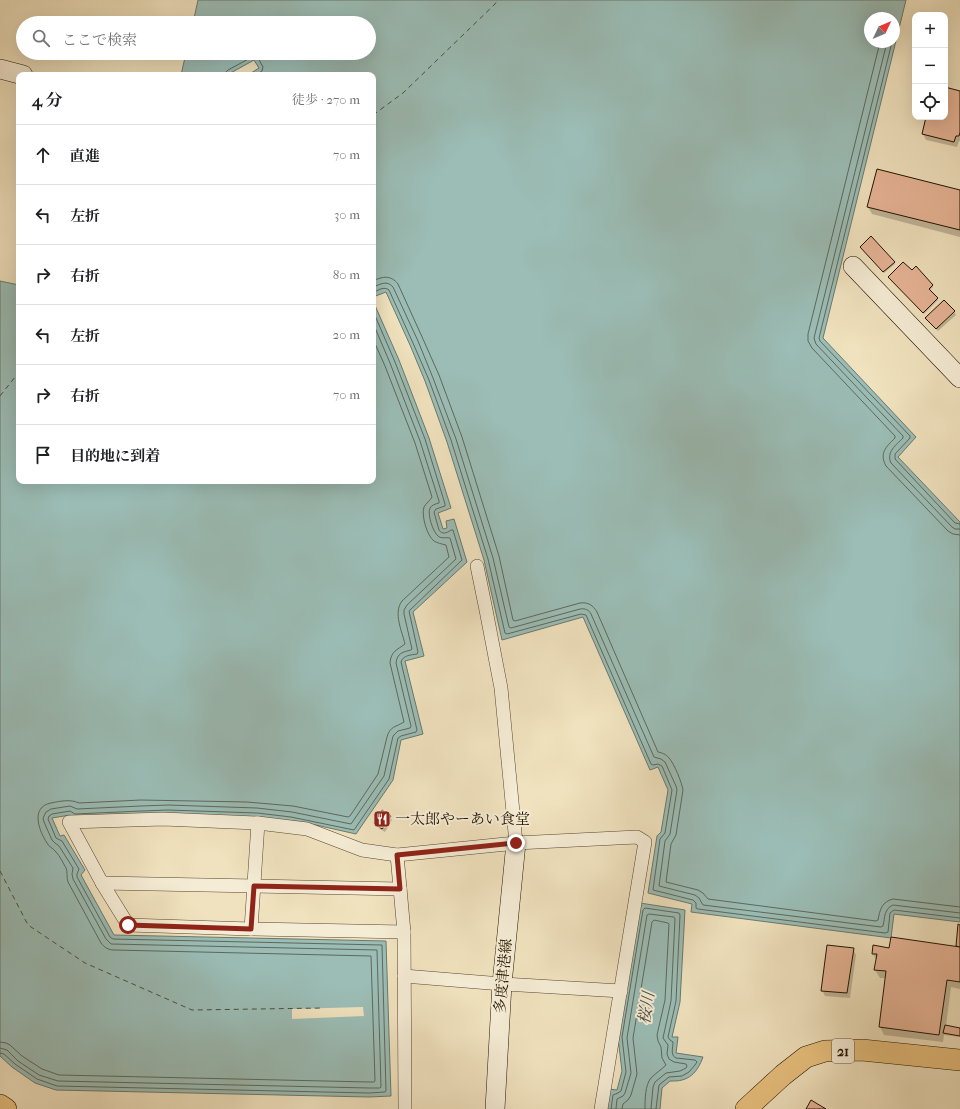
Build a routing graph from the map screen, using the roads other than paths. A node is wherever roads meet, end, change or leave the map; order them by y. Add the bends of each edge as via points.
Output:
1 (0, 69) edge
2 (16, 73) edge
3 (854, 266) dead end
4 (960, 378) edge
5 (477, 566) dead end
6 (258, 823) junction
7 (516, 843) junction
8 (397, 855) junction
9 (102, 883) junction
10 (254, 886) junction
11 (400, 889) junction
12 (251, 929) junction
13 (404, 932) junction
14 (404, 976) junction
15 (502, 984) junction
16 (621, 991) junction
17 (960, 1060) edge
18 (0, 1105) edge
19 (6, 1109) edge
20 (405, 1109) edge
21 (495, 1109) edge
22 (601, 1109) edge
23 (746, 1109) edge

1 - 2 main road
3 - 4 main road
5 - 7 street via 501,688
6 - 8 street via 307,829 362,850
6 - 9 street via 163,819 69,822
6 - 10 street
7 - 8 street
7 - 15 main road, 多度津港線
7 - 16 street via 637,837 645,842
8 - 11 street
9 - 10 street
9 - 12 street via 128,925
10 - 11 street
10 - 12 street
11 - 13 street
12 - 13 street
13 - 14 street
14 - 15 street
14 - 20 street
15 - 16 street
15 - 21 main road, 多度津港線
16 - 22 street
17 - 23 main road, 21 via 862,1050 825,1051 806,1057
18 - 19 main road

